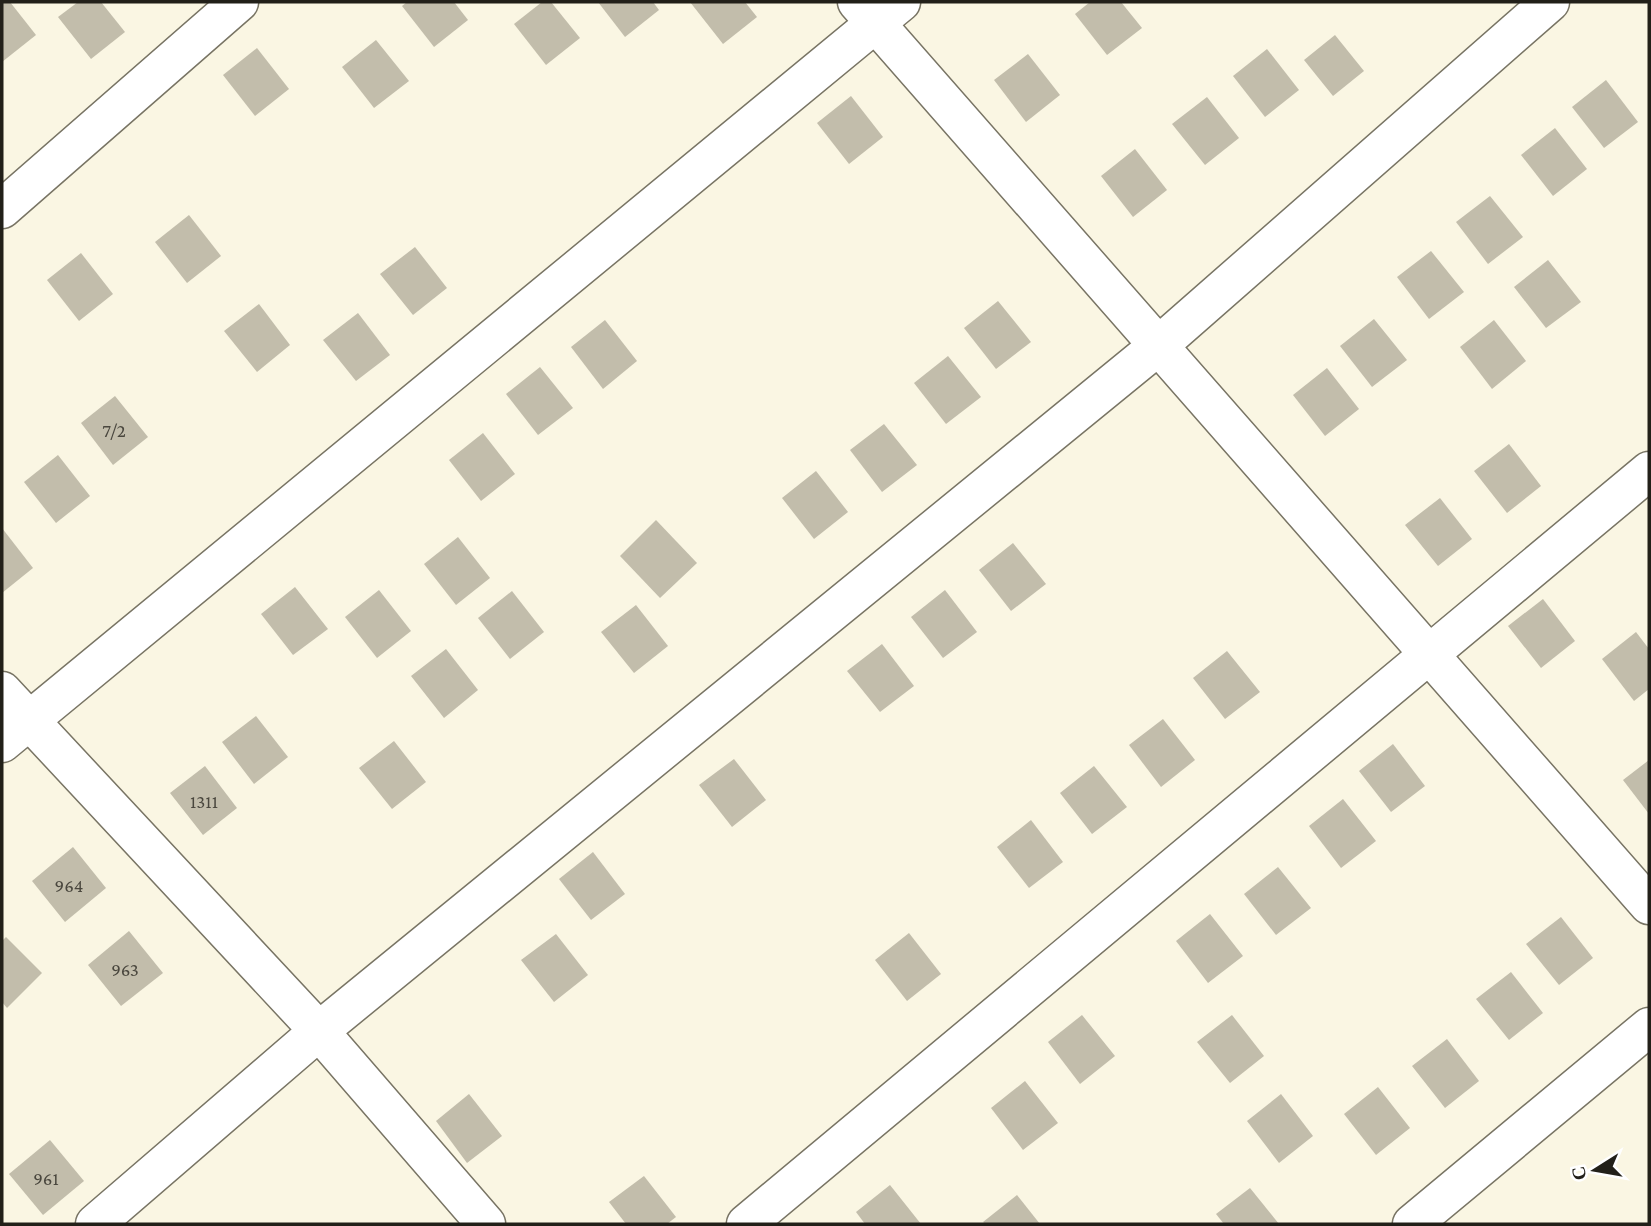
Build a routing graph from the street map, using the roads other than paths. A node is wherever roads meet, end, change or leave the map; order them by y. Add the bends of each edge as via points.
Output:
1 (239, 2) edge
2 (1550, 2) edge
3 (878, 9) edge
4 (2, 209) edge
5 (1158, 345) junction
6 (1649, 471) edge
7 (1429, 654) junction
8 (2, 691) edge
9 (15, 732) edge
10 (1649, 905) edge
11 (1649, 1027) edge
12 (318, 1031) junction
13 (95, 1224) edge
14 (486, 1224) edge
15 (746, 1224) edge
16 (1412, 1224) edge

1 - 4 street
2 - 5 street
3 - 5 street
3 - 9 street
5 - 7 street
5 - 12 street
6 - 7 street
7 - 10 street
7 - 15 street
8 - 9 street
9 - 12 street
11 - 16 street
12 - 13 street
12 - 14 street

